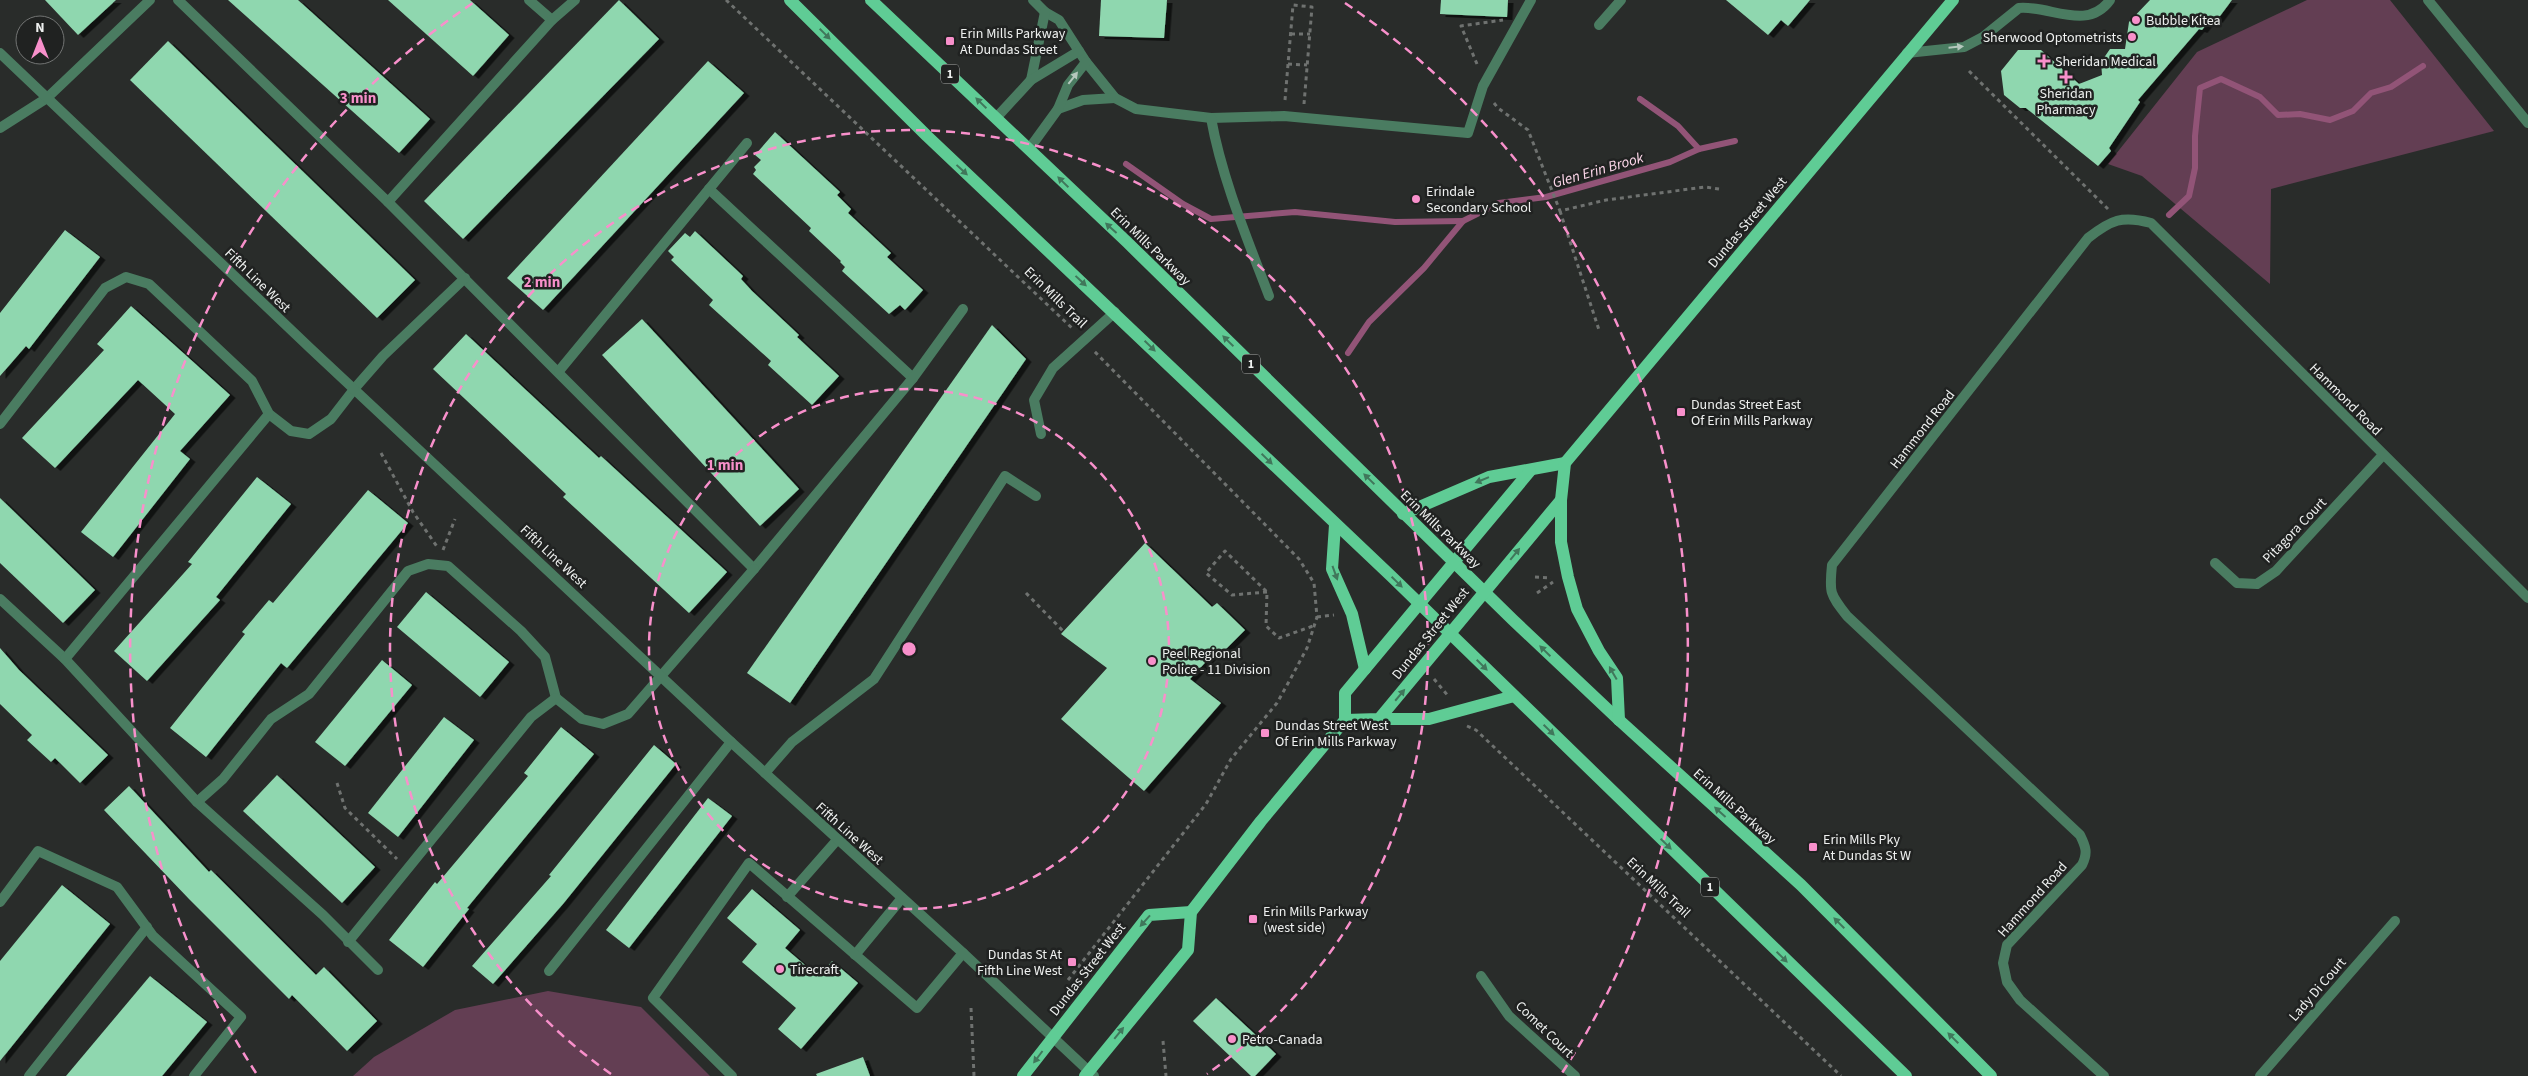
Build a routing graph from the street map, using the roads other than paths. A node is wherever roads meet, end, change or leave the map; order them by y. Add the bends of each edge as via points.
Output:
1 (150, 0) edge
2 (178, 0) edge
3 (529, 0) edge
4 (575, 0) edge
5 (790, 0) edge
6 (872, 0) edge
7 (1033, 0) edge
8 (1531, 0) edge
9 (1621, 0) edge
10 (1953, 0) edge
11 (2110, 0) edge
12 (2428, 0) edge
13 (1045, 12) junction
14 (552, 20) junction
15 (1599, 25) dead end
16 (1079, 51) junction
17 (0, 53) edge
18 (1907, 53) junction
19 (1086, 62) junction
20 (1031, 80) junction
21 (47, 98) junction
22 (1115, 98) junction
23 (1058, 109) junction
24 (996, 118) junction
25 (1211, 118) junction
26 (2528, 123) edge
27 (0, 128) edge
28 (746, 143) dead end
29 (1029, 149) junction
30 (709, 189) junction
31 (388, 202) junction
32 (465, 278) junction
33 (1269, 296) dead end
34 (963, 310) dead end
35 (1115, 312) junction
36 (559, 371) junction
37 (913, 378) junction
38 (355, 388) junction
39 (269, 414) junction
40 (0, 424) edge
41 (1041, 434) dead end
42 (2382, 456) junction
43 (1565, 463) junction
44 (1530, 471) junction
45 (1036, 496) dead end
46 (1561, 500) junction
47 (1403, 514) junction
48 (1336, 526) junction
49 (1453, 562) junction
50 (2215, 563) dead end
51 (754, 569) junction
52 (1484, 592) junction
53 (2528, 598) edge
54 (0, 599) edge
55 (1420, 604) junction
56 (1451, 634) junction
57 (65, 659) junction
58 (1365, 669) junction
59 (662, 676) junction
60 (1514, 696) junction
61 (556, 698) junction
62 (1379, 719) junction
63 (1345, 720) junction
64 (1618, 720) junction
65 (730, 742) junction
66 (765, 773) junction
67 (197, 802) junction
68 (837, 840) junction
69 (787, 897) junction
70 (902, 898) junction
71 (0, 902) edge
72 (1191, 912) junction
73 (2395, 921) dead end
74 (146, 927) junction
75 (348, 942) junction
76 (963, 953) junction
77 (855, 955) junction
78 (378, 970) dead end
79 (550, 971) dead end
80 (1480, 976) dead end
81 (1053, 1038) junction
82 (1089, 1074) edge
83 (29, 1076) edge
84 (194, 1076) edge
85 (732, 1076) edge
86 (1023, 1076) edge
87 (1575, 1076) edge
88 (1906, 1076) edge
89 (1991, 1076) edge
90 (2104, 1076) edge
91 (2260, 1076) edge

1 - 21 street
2 - 31 street
3 - 14 street
4 - 14 street
5 -> 35 main road, 1 via 927,136
24 -> 6 main road, Erin Mills Parkway / 1
7 - 13 street
8 - 25 street via 1483,86 1468,133 1303,117
9 - 15 street
10 - 18 main road, Dundas Street West
18 -> 11 street via 1964,47 1983,37 2019,8 2090,16 2103,9
12 - 26 street
13 - 16 street via 1060,20
13 - 20 street
14 - 31 street
16 - 19 street
16 - 20 street
17 - 21 street, Fifth Line West
18 - 43 main road, Dundas Street West
19 - 22 street
23 -> 19 street via 1068,85
20 - 24 street
21 - 27 street
21 - 38 street, Fifth Line West
22 - 23 street via 1083,100
22 - 25 street via 1147,111
23 - 29 street
24 - 29 main road, Erin Mills Parkway / 1
25 - 33 street via 1243,227
28 - 30 street
47 -> 29 main road, Erin Mills Parkway / 1
30 - 36 street
30 - 37 street
31 - 32 street
32 - 36 street
32 - 38 street via 383,356
34 - 37 street
35 - 41 street via 1053,368 1034,400
35 -> 48 main road, 1
36 - 51 street
37 - 51 street
38 - 39 street via 331,420 309,434 290,431
38 - 59 street, Fifth Line West
39 - 40 street via 252,381 149,284 126,277 105,288
39 - 57 street
42 - 50 street, Pitagora Court via 2290,558 2257,584 2237,583
42 - 53 street, Hammond Road
42 - 90 street, Hammond Road via 2151,223 2136,219 2115,220 2088,238 1832,565 1831,596 1847,616 2080,835 2086,848 2082,865 2007,945 2004,973 2020,1000
43 - 44 main road
43 - 46 main road
44 -> 47 main road via 1489,477
44 - 49 main road, Dundas Street West
45 - 66 street via 1005,476 874,680 792,742
52 -> 46 main road, Dundas Street West
64 -> 46 main road via 1618,678 1599,651 1571,592 1561,542
47 - 49 main road, Erin Mills Parkway / 1
48 -> 55 main road, 1
48 -> 58 main road via 1332,570 1352,614
49 - 52 main road, Erin Mills Parkway / 1
49 - 55 main road, Dundas Street West
51 - 59 street
52 - 56 main road, Dundas Street West
64 -> 52 main road, Erin Mills Parkway / 1
54 - 57 street
55 - 56 main road, 1
55 - 58 main road, Dundas Street West
56 -> 60 main road, 1
62 -> 56 main road, Dundas Street West
57 - 67 street
58 - 63 main road, Dundas Street West via 1345,693
59 - 61 street via 628,714 603,724 582,719
59 - 65 street, Fifth Line West
60 - 62 main road via 1429,719
60 -> 88 main road, 1
61 - 67 street via 545,658 521,631 448,566 428,564 408,571 310,694 271,719 223,779
61 - 75 street via 531,717
62 - 63 main road
63 - 72 main road
89 -> 64 main road, Erin Mills Parkway / 1 via 1801,885
65 - 66 street, Fifth Line West
65 - 79 street
66 - 68 street, Fifth Line West
67 - 75 street via 323,915
68 - 69 street
68 - 70 street, Fifth Line West
69 - 77 street
69 - 85 street via 749,863 653,998
70 - 76 street, Fifth Line West
70 - 77 street
71 - 74 street via 38,851 117,887
72 -> 81 main road, Dundas Street West via 1149,915
82 -> 72 main road via 1188,950
73 - 91 street, Lady Di Court
74 - 83 street
74 - 84 street via 241,1017
75 - 78 street
76 - 77 street via 917,1008
76 - 81 street, Fifth Line West
80 - 87 street, Comet Court via 1509,1016
81 - 82 street, Fifth Line West
81 -> 86 main road, Dundas Street West

